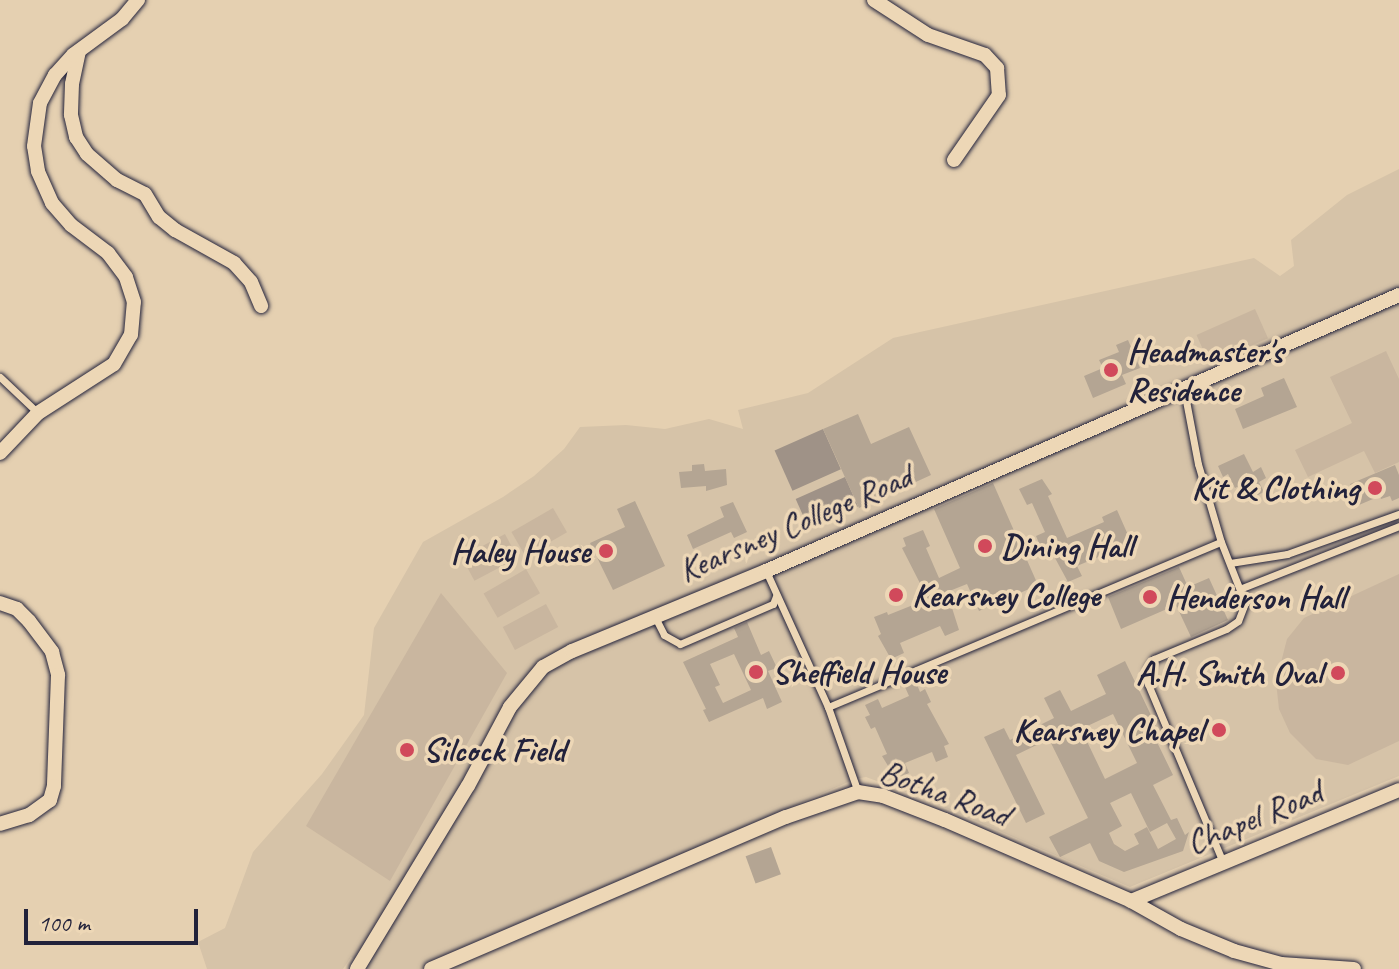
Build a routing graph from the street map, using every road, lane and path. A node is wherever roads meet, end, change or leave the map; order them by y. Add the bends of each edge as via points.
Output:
1 (138, 0) edge
2 (874, 0) edge
3 (79, 51) junction
4 (954, 160) dead end
5 (1399, 295) edge
6 (261, 306) dead end
7 (0, 377) edge
8 (1184, 390) junction
9 (38, 413) junction
10 (0, 453) edge
11 (1399, 514) edge
12 (1399, 526) edge
13 (1221, 542) junction
14 (1230, 563) junction
15 (766, 571) junction
16 (1242, 588) junction
17 (776, 593) junction
18 (0, 603) edge
19 (655, 617) junction
20 (828, 707) junction
21 (857, 785) junction
22 (1399, 790) edge
23 (0, 824) edge
24 (1223, 862) junction
25 (1131, 901) junction
26 (357, 969) edge
27 (431, 969) edge
28 (1354, 969) edge

1 - 3 street
2 - 4 street via 928,35 985,55 997,68 999,95
3 - 6 street via 71,115 87,154 117,180 145,194 165,222 234,263 251,282
3 - 9 street via 55,75 40,103 35,160 46,193 62,216 122,270 132,291 134,319 127,345 114,364
5 - 8 street, Kearsney College Road
7 - 9 lane
8 - 13 lane
8 - 15 street, Kearsney College Road
9 - 10 street
11 - 14 lane via 1287,554
12 - 16 lane
13 - 14 lane
13 - 20 lane
14 - 16 lane
15 - 17 lane
15 - 19 street, Kearsney College Road
16 - 24 lane via 1245,603 1238,621 1169,651 1148,669 1148,684
17 - 19 lane via 773,604 680,644 664,635
17 - 20 lane
18 - 23 street via 17,609 35,628 52,652 58,675 50,800 29,815
19 - 26 street, Kearsney College Road via 572,651 543,667 525,685
20 - 21 lane
21 - 25 street, Botha Road
21 - 27 street, Botha Road
22 - 24 street, Chapel Road
24 - 25 street, Chapel Road
25 - 28 street, Botha Road via 1234,951 1281,964

